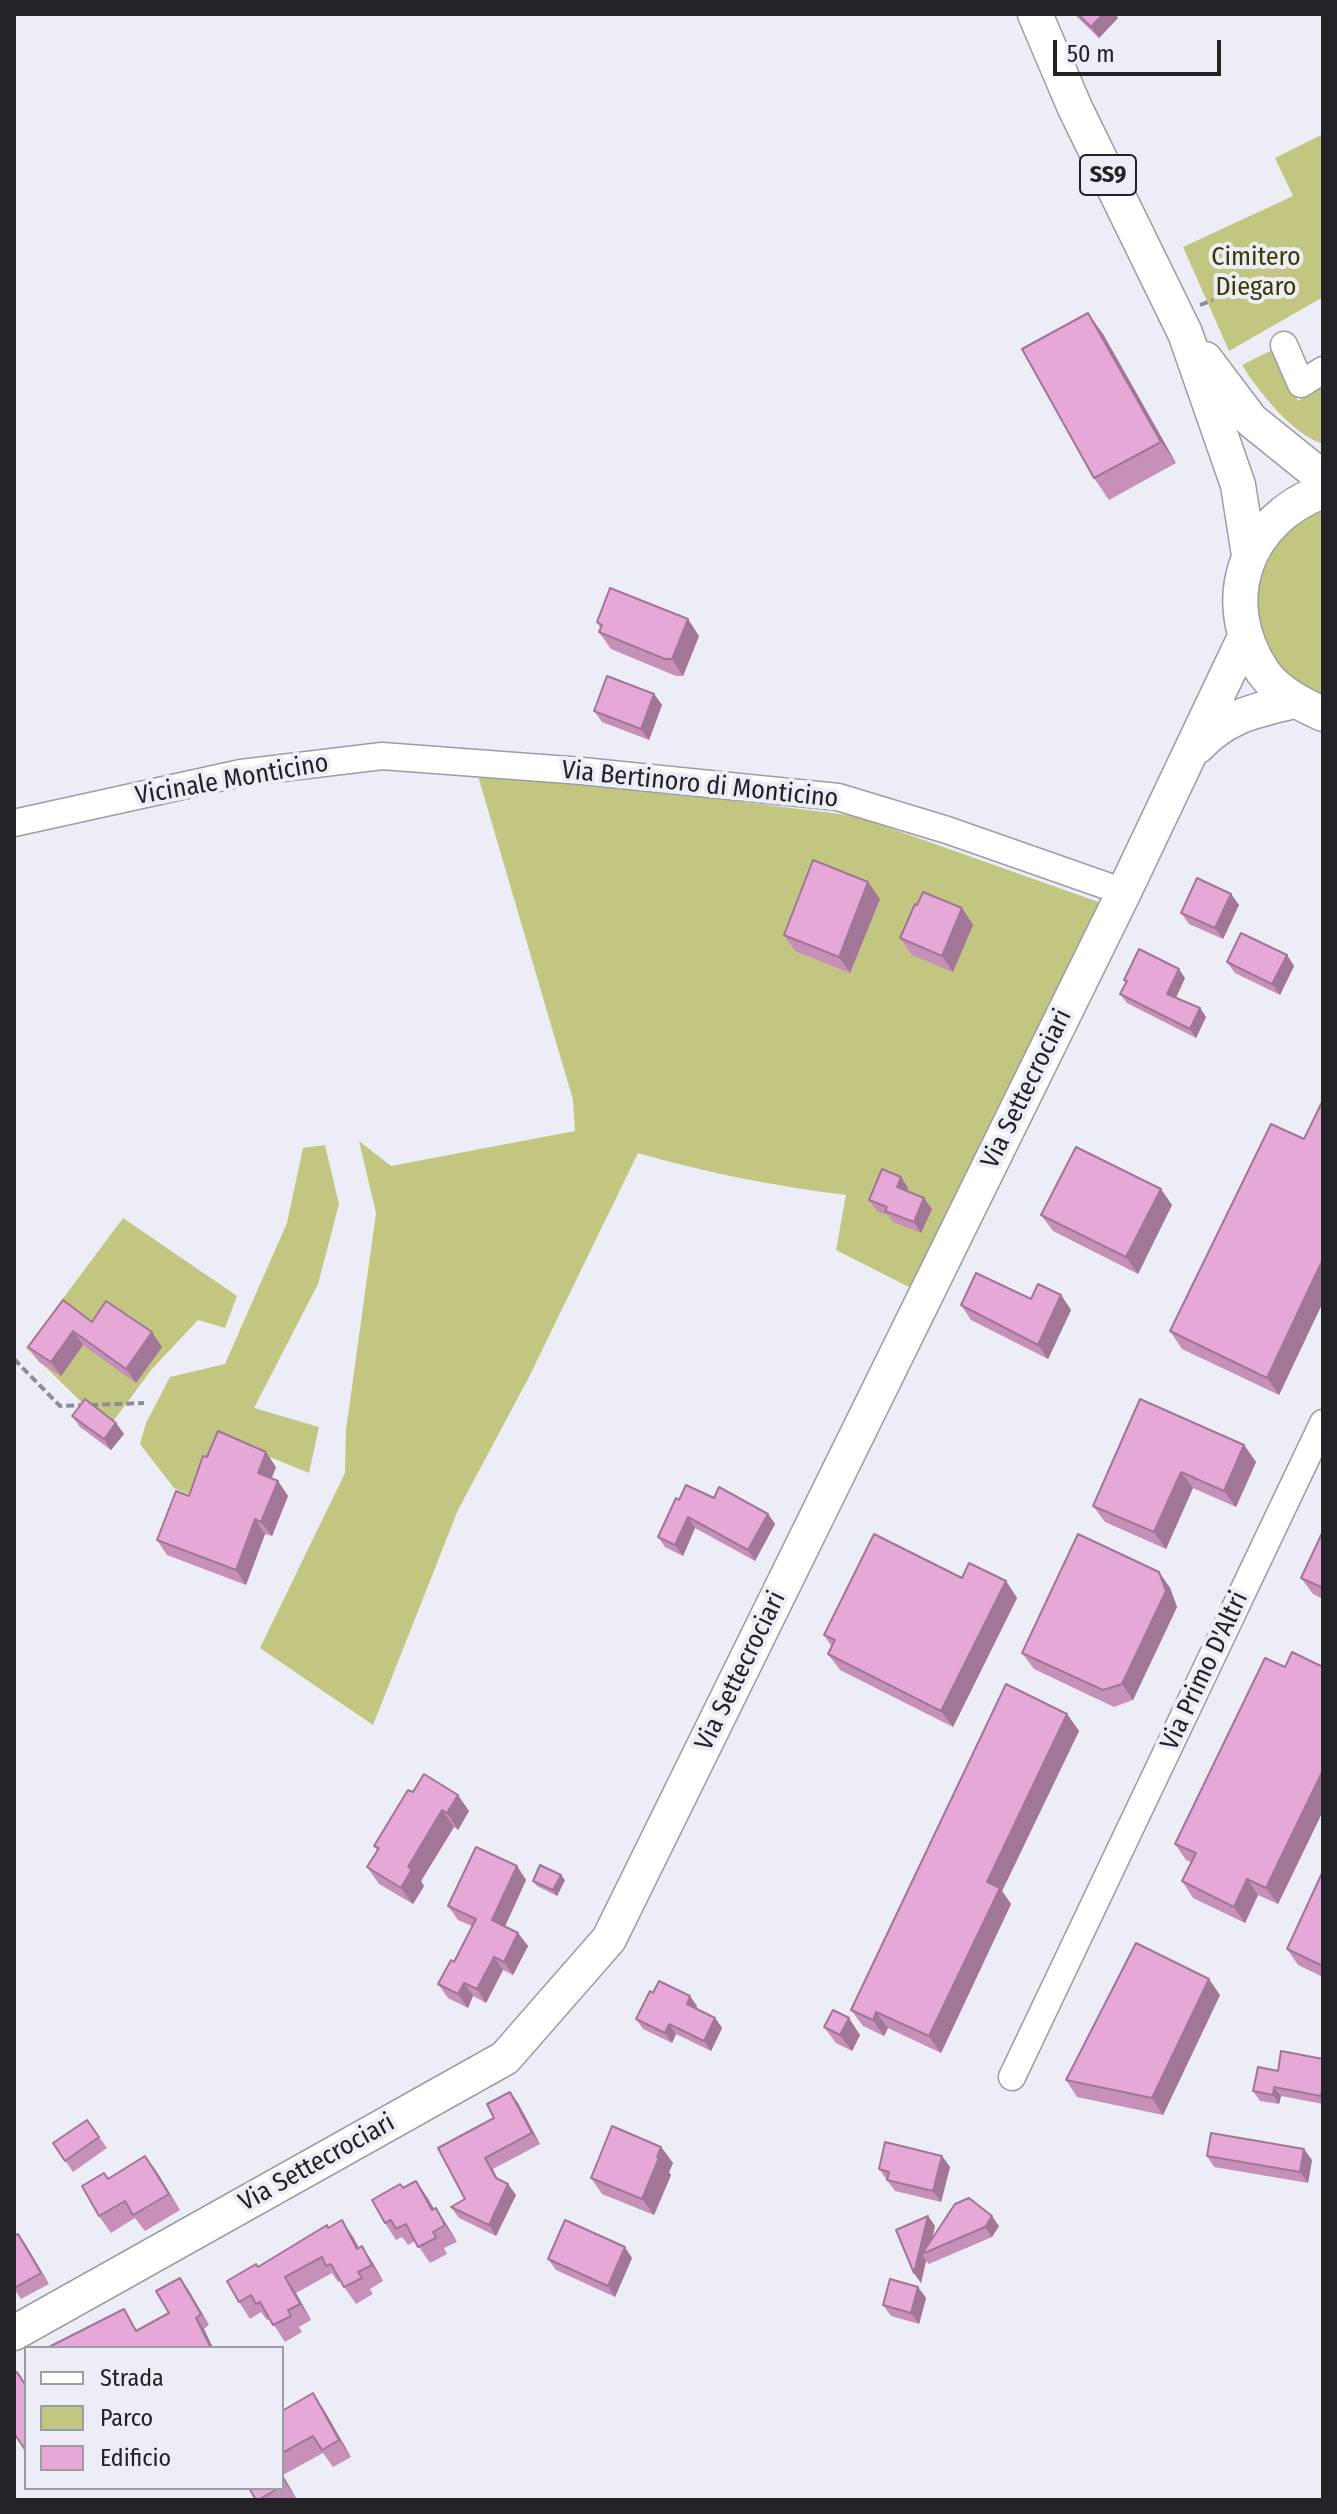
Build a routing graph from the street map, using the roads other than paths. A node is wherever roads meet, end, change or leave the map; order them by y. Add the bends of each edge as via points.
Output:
1 (1035, 14) edge
2 (1185, 333) junction
3 (1284, 345) dead end
4 (1323, 370) edge
5 (1323, 478) edge
6 (1323, 491) edge
7 (1249, 555) junction
8 (1245, 637) junction
9 (1309, 708) edge
10 (1189, 755) junction
11 (453, 761) joint
12 (14, 823) edge
13 (1124, 892) junction
14 (1323, 1423) edge
15 (1012, 2077) dead end
16 (14, 2333) edge

1 - 2 main road, SS9
2 - 5 main road via 1251,420
2 - 7 main road via 1238,485
3 - 4 street via 1301,384
6 - 7 main road via 1299,500 1270,523
7 - 8 main road via 1241,582
8 - 9 main road via 1264,674
8 - 10 main road, Via Settecrociari
9 - 10 main road, Via Settecrociari via 1237,716 1214,729
10 - 13 main road, Via Settecrociari
11 - 12 street, Vicinale Monticino via 382,756 241,773
11 - 13 street, Via Bertinoro di Monticino via 838,797
13 - 16 main road, Via Settecrociari via 609,1939 505,2058
14 - 15 street, Via Primo D'Altri

